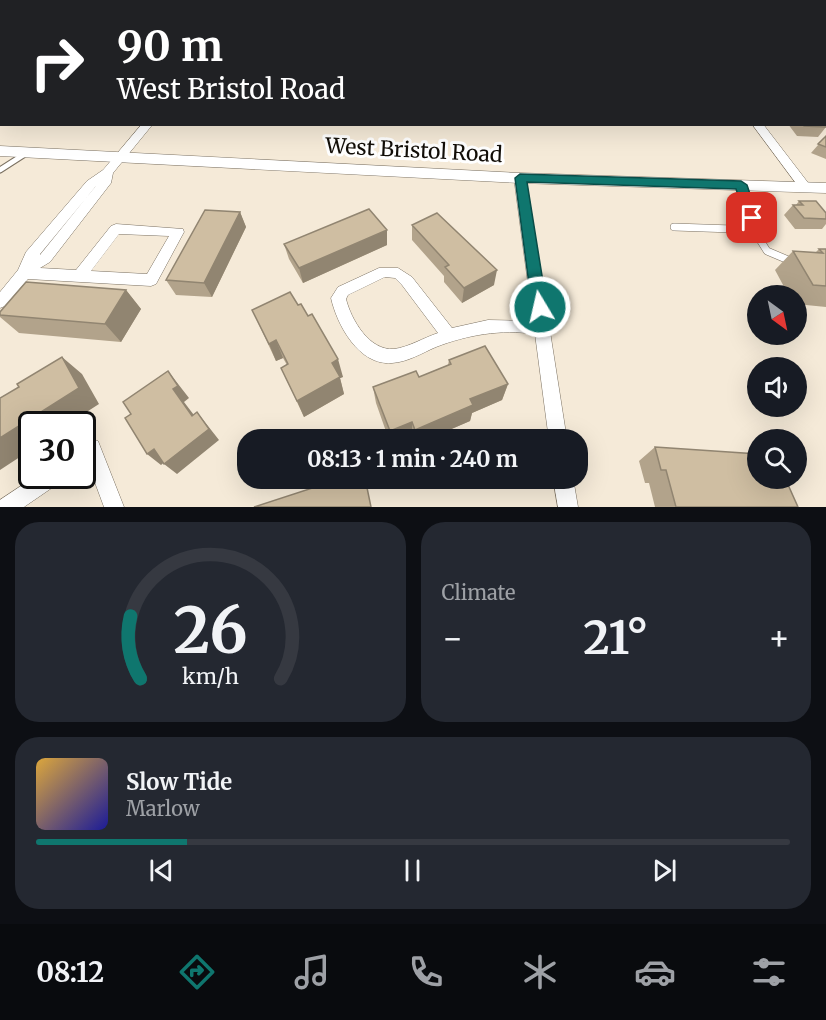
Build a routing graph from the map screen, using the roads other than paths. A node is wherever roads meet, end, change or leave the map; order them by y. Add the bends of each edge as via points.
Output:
1 (146, 126) edge
2 (759, 126) edge
3 (0, 151) edge
4 (27, 152) junction
5 (121, 158) junction
6 (0, 170) edge
7 (520, 178) junction
8 (741, 185) junction
9 (805, 187) junction
10 (826, 188) edge
11 (674, 228) dead end
12 (757, 235) junction
13 (805, 264) edge
14 (24, 273) junction
15 (80, 276) junction
16 (0, 302) edge
17 (543, 329) junction
18 (449, 336) junction
19 (557, 429) edge
20 (96, 461) edge
21 (33, 489) edge
22 (565, 489) edge
23 (7, 507) edge
24 (114, 507) edge
25 (568, 507) edge

1 - 5 street
2 - 9 street
3 - 4 main road, West Bristol Road
4 - 5 main road, West Bristol Road
4 - 6 lane
5 - 7 main road, West Bristol Road
5 - 14 street via 45,258
7 - 8 main road, West Bristol Road
7 - 17 street
8 - 9 main road, West Bristol Road
8 - 12 lane
9 - 10 main road, West Bristol Road
11 - 12 lane via 734,229
12 - 13 lane via 767,251
14 - 15 street
14 - 16 street
15 - 15 street via 116,229 178,232 151,279
17 - 18 street via 519,324 488,325
17 - 19 street
18 - 18 street via 395,356 372,352 344,315 338,298 343,291 384,272 398,273
20 - 24 street
21 - 23 street
22 - 25 street

